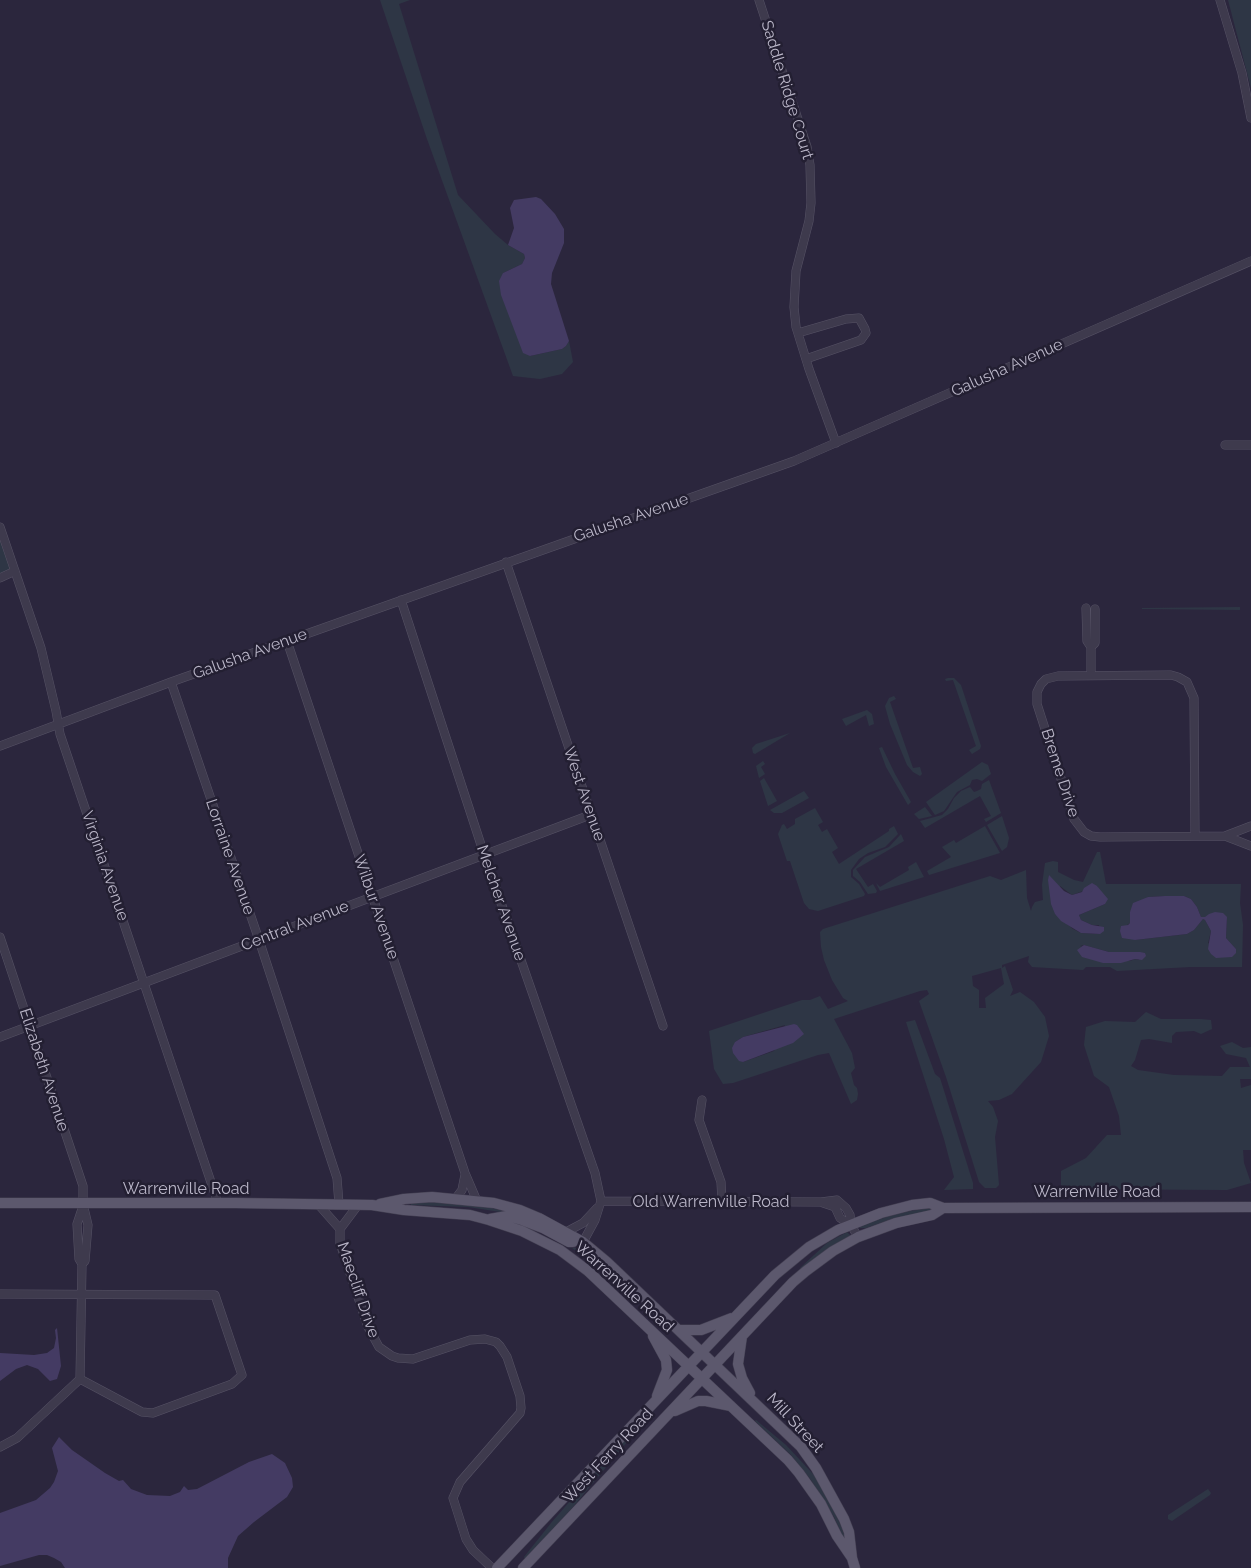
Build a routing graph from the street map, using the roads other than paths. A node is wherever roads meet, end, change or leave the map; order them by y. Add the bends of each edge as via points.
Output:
1 (759, 0) edge
2 (1220, 0) edge
3 (1251, 118) edge
4 (1251, 261) edge
5 (798, 333) junction
6 (806, 359) junction
7 (836, 443) junction
8 (1225, 445) dead end
9 (1251, 445) edge
10 (0, 527) edge
11 (506, 562) junction
12 (15, 572) junction
13 (0, 578) edge
14 (401, 600) junction
15 (1086, 608) dead end
16 (1095, 608) dead end
17 (287, 641) junction
18 (1091, 647) junction
19 (1091, 675) junction
20 (171, 682) junction
21 (58, 724) junction
22 (0, 746) edge
23 (590, 815) junction
24 (1251, 826) edge
25 (1195, 836) junction
26 (1225, 836) junction
27 (1251, 846) edge
28 (484, 854) junction
29 (373, 897) junction
30 (0, 937) edge
31 (259, 940) junction
32 (144, 983) junction
33 (30, 1026) junction
34 (662, 1026) dead end
35 (0, 1037) edge
36 (702, 1100) dead end
37 (464, 1173) junction
38 (456, 1198) junction
39 (477, 1201) junction
40 (722, 1201) junction
41 (0, 1203) edge
42 (83, 1204) junction
43 (218, 1204) junction
44 (318, 1204) junction
45 (340, 1204) junction
46 (600, 1204) junction
47 (358, 1205) junction
48 (372, 1206) junction
49 (1251, 1207) edge
50 (943, 1208) junction
51 (489, 1220) junction
52 (851, 1224) junction
53 (340, 1229) junction
54 (566, 1232) junction
55 (858, 1237) junction
56 (583, 1242) junction
57 (0, 1294) edge
58 (82, 1294) junction
59 (737, 1315) junction
60 (648, 1326) junction
61 (679, 1330) junction
62 (742, 1336) junction
63 (702, 1352) junction
64 (690, 1365) junction
65 (715, 1365) junction
66 (703, 1378) junction
67 (80, 1379) junction
68 (754, 1401) junction
69 (655, 1402) junction
70 (732, 1406) junction
71 (670, 1413) junction
72 (0, 1447) edge
73 (854, 1563) edge
74 (492, 1568) edge
75 (497, 1568) edge
76 (523, 1568) edge

1 - 5 street, Saddle Ridge Court via 810,165 810,212 794,289
2 - 3 street via 1242,73
4 - 7 street, Galusha Avenue
5 - 6 street, Saddle Ridge Court
5 - 6 street via 858,318 866,332 861,340
6 - 7 street, Saddle Ridge Court
7 - 11 street, Galusha Avenue via 791,462
8 - 9 street
10 - 12 street, Virginia Avenue
11 - 14 street, Galusha Avenue
11 - 23 street, West Avenue
12 - 13 street
12 - 21 street, Virginia Avenue via 41,648
14 - 17 street, Galusha Avenue
14 - 28 street, Melcher Avenue
15 - 18 street via 1087,641
16 - 18 street
17 - 20 street, Galusha Avenue
17 - 29 street, Wilbur Avenue
18 - 19 street
19 - 25 street, Breme Drive via 1171,675 1183,679 1190,686 1194,698
19 - 25 street, Breme Drive via 1052,677 1041,684 1036,698 1077,824 1095,837
20 - 21 street, Galusha Avenue
20 - 31 street, Lorraine Avenue
21 - 22 street, Galusha Avenue
21 - 32 street, Virginia Avenue
23 - 28 street, Central Avenue
23 - 34 street, West Avenue
24 - 26 street, Breme Drive
25 - 26 street, Breme Drive
26 - 27 street, Breme Drive
28 - 29 street, Central Avenue
28 - 46 street, Melcher Avenue via 595,1173
29 - 31 street, Central Avenue
29 - 37 street, Wilbur Avenue
30 - 33 street, Elizabeth Avenue
31 - 32 street, Central Avenue
31 - 45 street, Lorraine Avenue via 337,1178
32 - 33 street, Central Avenue
32 - 43 street, Virginia Avenue
33 - 35 street, Central Avenue
33 - 42 street, Elizabeth Avenue via 83,1186
36 - 40 street via 699,1120 721,1182
37 - 38 street via 462,1190
37 - 39 street, Wilbur Avenue
38 - 39 main road, Warrenville Road
38 - 48 main road, Warrenville Road via 418,1198
39 - 54 main road, Warrenville Road via 520,1210
40 - 46 street, Old Warrenville Road
40 - 52 street, Old Warrenville Road via 831,1200 841,1203 850,1215
41 - 42 main road, Warrenville Road
42 - 43 main road, Warrenville Road
42 - 58 street, Elizabeth Avenue via 77,1224
43 - 44 main road, Warrenville Road
44 - 45 main road, Warrenville Road
44 - 53 street, Maecliff Drive
45 - 47 main road, Warrenville Road
46 - 54 street via 583,1223
46 - 56 street, Melcher Avenue
47 - 48 main road, Warrenville Road
47 - 53 street, Maecliff Drive
48 - 51 main road, Warrenville Road via 470,1215
49 - 50 main road, Warrenville Road
50 - 52 main road, Warrenville Road via 930,1203 912,1205
50 - 55 main road, Warrenville Road via 932,1215 896,1223
51 - 56 main road via 506,1216 543,1228 569,1242
51 - 60 main road, Warrenville Road via 542,1240 576,1261
52 - 55 street
52 - 59 main road, Warrenville Road via 828,1235 796,1258
53 - 74 street, Maecliff Drive via 341,1248 368,1327 385,1352 398,1358 414,1359 470,1340 485,1339 496,1342 506,1357 520,1396 520,1413 460,1482 453,1498 466,1539
54 - 56 main road, Warrenville Road
55 - 62 main road, Warrenville Road via 806,1271
56 - 61 main road, Warrenville Road
57 - 58 street
58 - 67 street, Elizabeth Avenue
58 - 67 street via 215,1295 242,1375 231,1385 153,1413 142,1412
59 - 61 main road via 702,1330
59 - 63 main road, Warrenville Road
60 - 64 main road, Warrenville Road
60 - 69 main road via 666,1360 665,1376
61 - 63 main road, Warrenville Road
62 - 65 main road, Warrenville Road
62 - 68 main road via 739,1371
63 - 64 main road, Warrenville Road
63 - 65 main road, Mill Street
64 - 66 main road, Mill Street
64 - 69 main road, West Ferry Road
65 - 66 main road, West Ferry Road
65 - 68 main road, Mill Street
66 - 70 main road, Mill Street
66 - 71 main road, West Ferry Road
67 - 72 street via 17,1438
68 - 73 main road, Mill Street via 793,1438 816,1468 850,1532
69 - 75 main road, West Ferry Road
70 - 71 main road via 698,1401
70 - 73 main road, Mill Street via 799,1473 821,1504
71 - 76 main road, West Ferry Road

